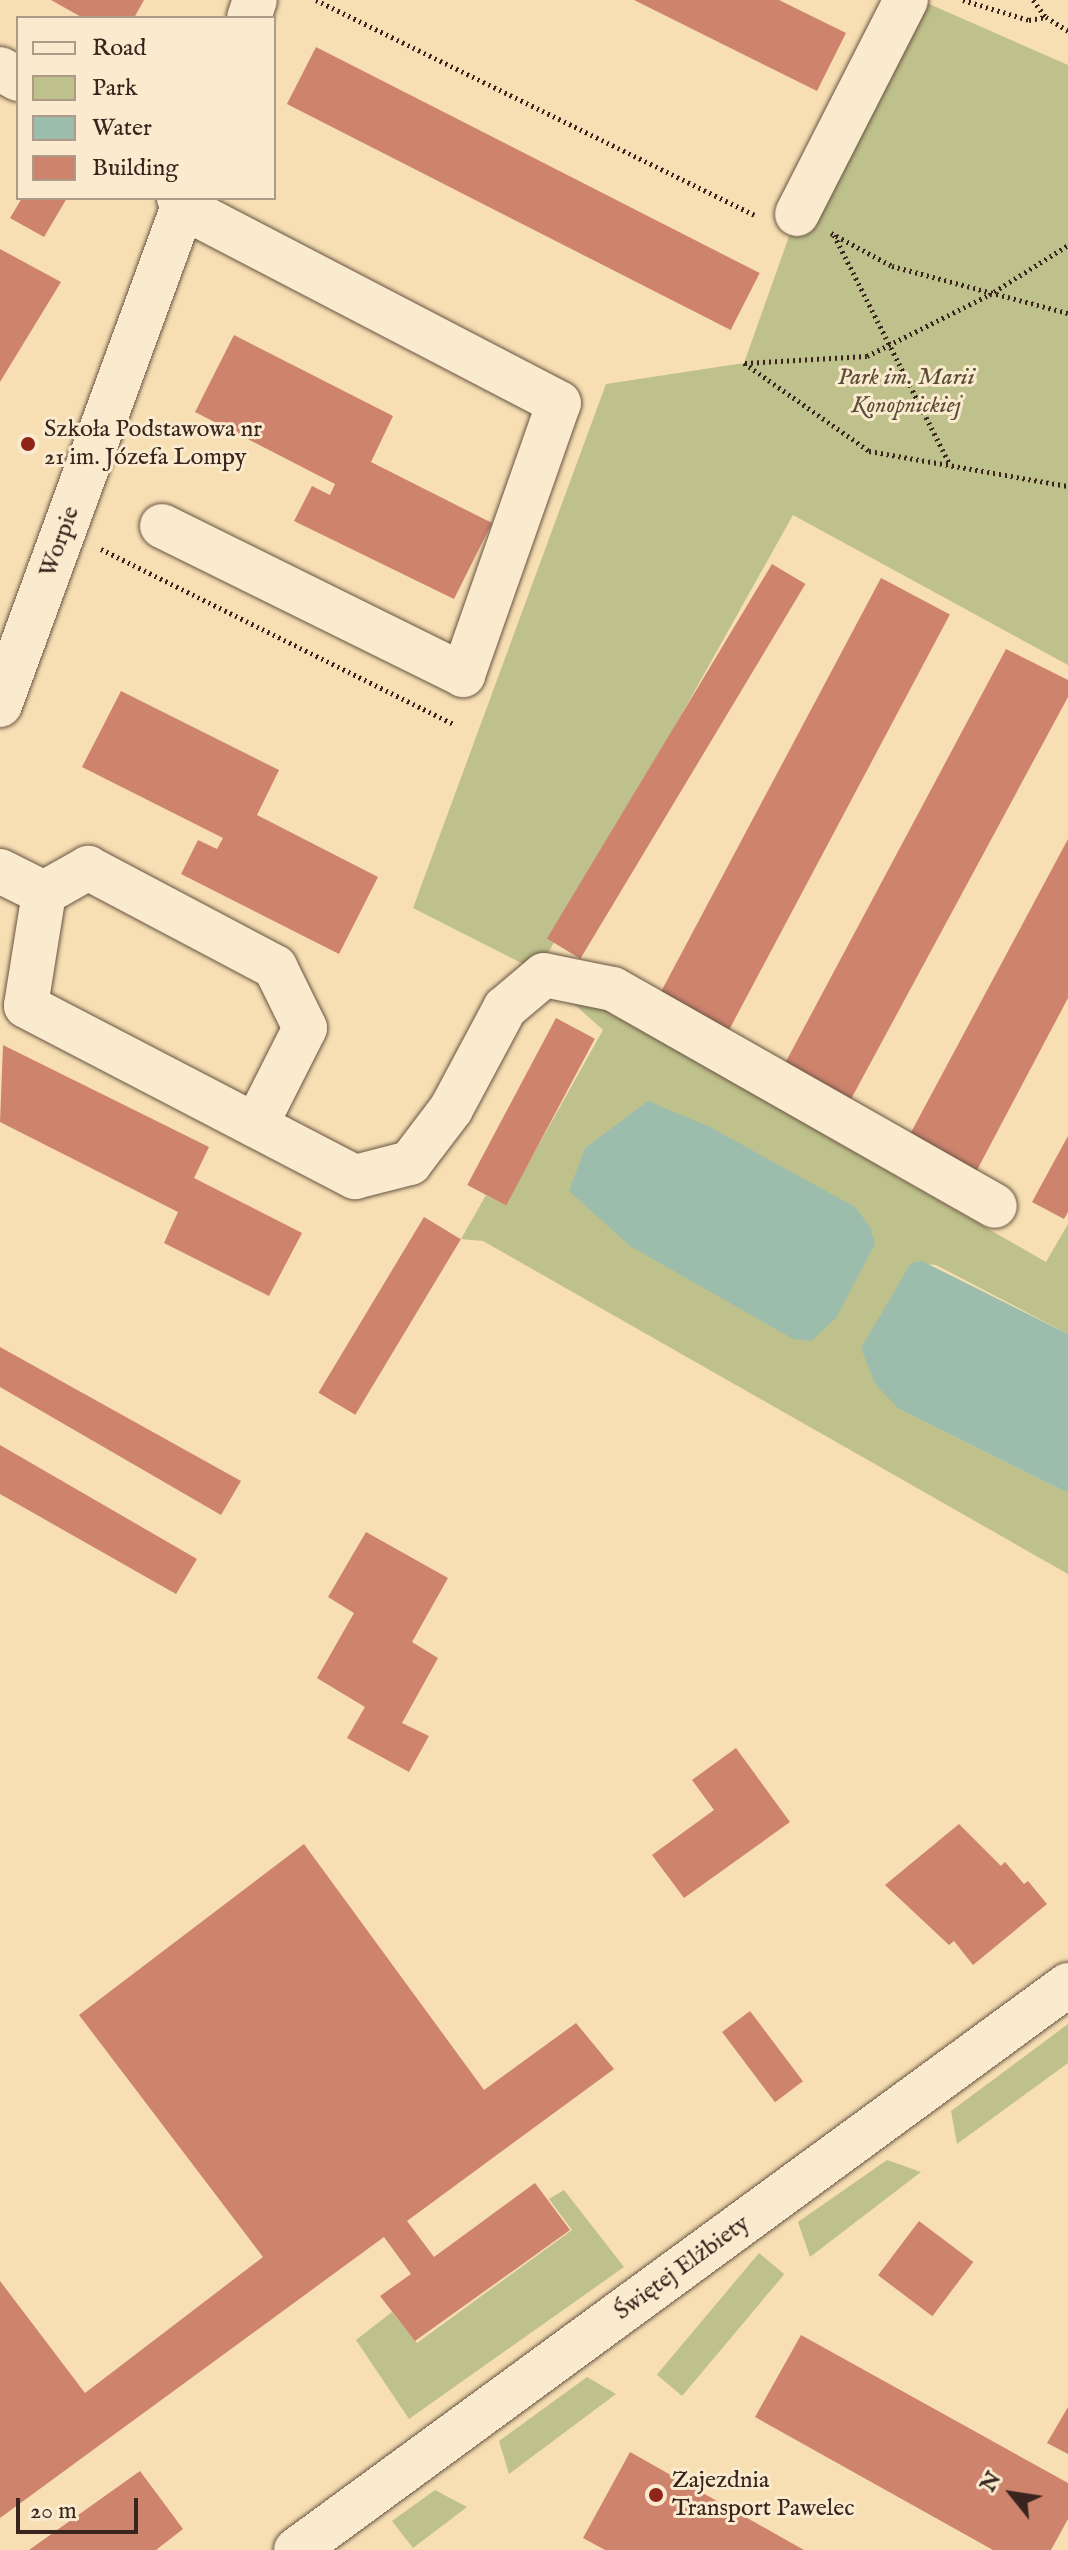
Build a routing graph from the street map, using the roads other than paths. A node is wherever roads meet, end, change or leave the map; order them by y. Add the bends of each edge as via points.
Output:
1 (906, 0) edge
2 (182, 201) edge
3 (815, 224) road end
4 (162, 526) dead end
5 (0, 705) edge
6 (0, 871) edge
7 (44, 893) junction
8 (256, 1125) junction
9 (995, 1206) dead end
10 (1068, 1985) edge
11 (296, 2550) edge

1 - 3 street
2 - 4 street via 559,403 463,675
2 - 5 street, Worpie
6 - 7 street
7 - 8 street via 26,1006
7 - 8 street via 88,868 275,967 305,1028
8 - 9 street via 355,1177 410,1163 451,1109 505,1008 544,975 613,989
10 - 11 street, Świętej Elżbiety

